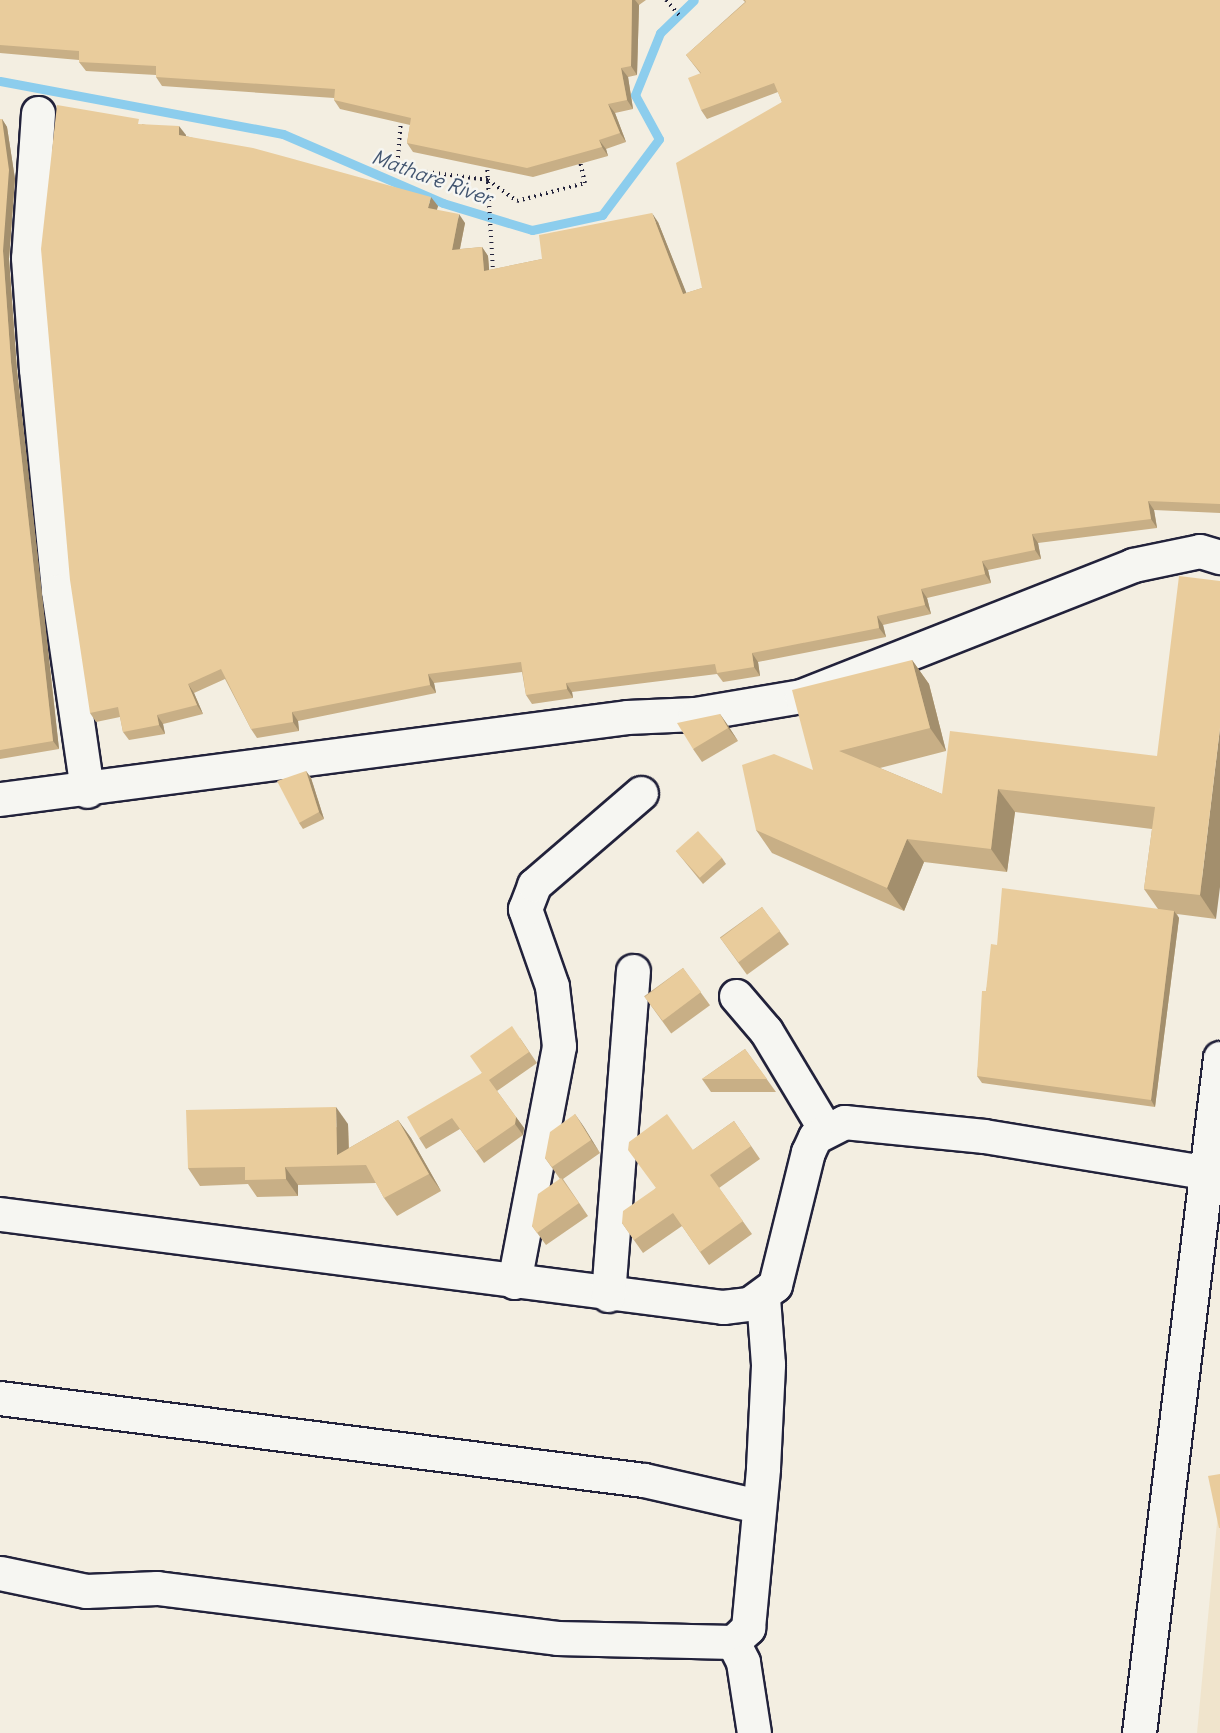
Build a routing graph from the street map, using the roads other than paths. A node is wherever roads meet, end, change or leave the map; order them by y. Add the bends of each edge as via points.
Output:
1 (38, 113) dead end
2 (1220, 557) edge
3 (87, 790) junction
4 (641, 793) dead end
5 (0, 799) edge
6 (633, 971) dead end
7 (736, 996) dead end
8 (1220, 1058) edge
9 (825, 1129) junction
10 (1205, 1172) junction
11 (0, 1214) edge
12 (514, 1282) junction
13 (608, 1295) junction
14 (763, 1298) junction
15 (0, 1398) edge
16 (758, 1506) junction
17 (0, 1574) edge
18 (733, 1642) junction
19 (754, 1733) edge
20 (1140, 1733) edge

1 - 3 street via 28,258 58,591
2 - 3 street via 1200,551 1133,565 801,696
3 - 5 street
4 - 12 street via 534,885 525,909 552,986 559,1046
6 - 13 street
7 - 9 street via 766,1031
8 - 10 street
9 - 10 street via 862,1121
9 - 14 street via 808,1152 783,1268
10 - 20 street
11 - 12 street
12 - 13 street
13 - 14 street via 723,1307
14 - 16 street via 768,1364
15 - 16 street via 644,1480
16 - 18 street via 748,1628
17 - 18 street via 86,1591 157,1588 557,1638
18 - 19 street via 743,1662

